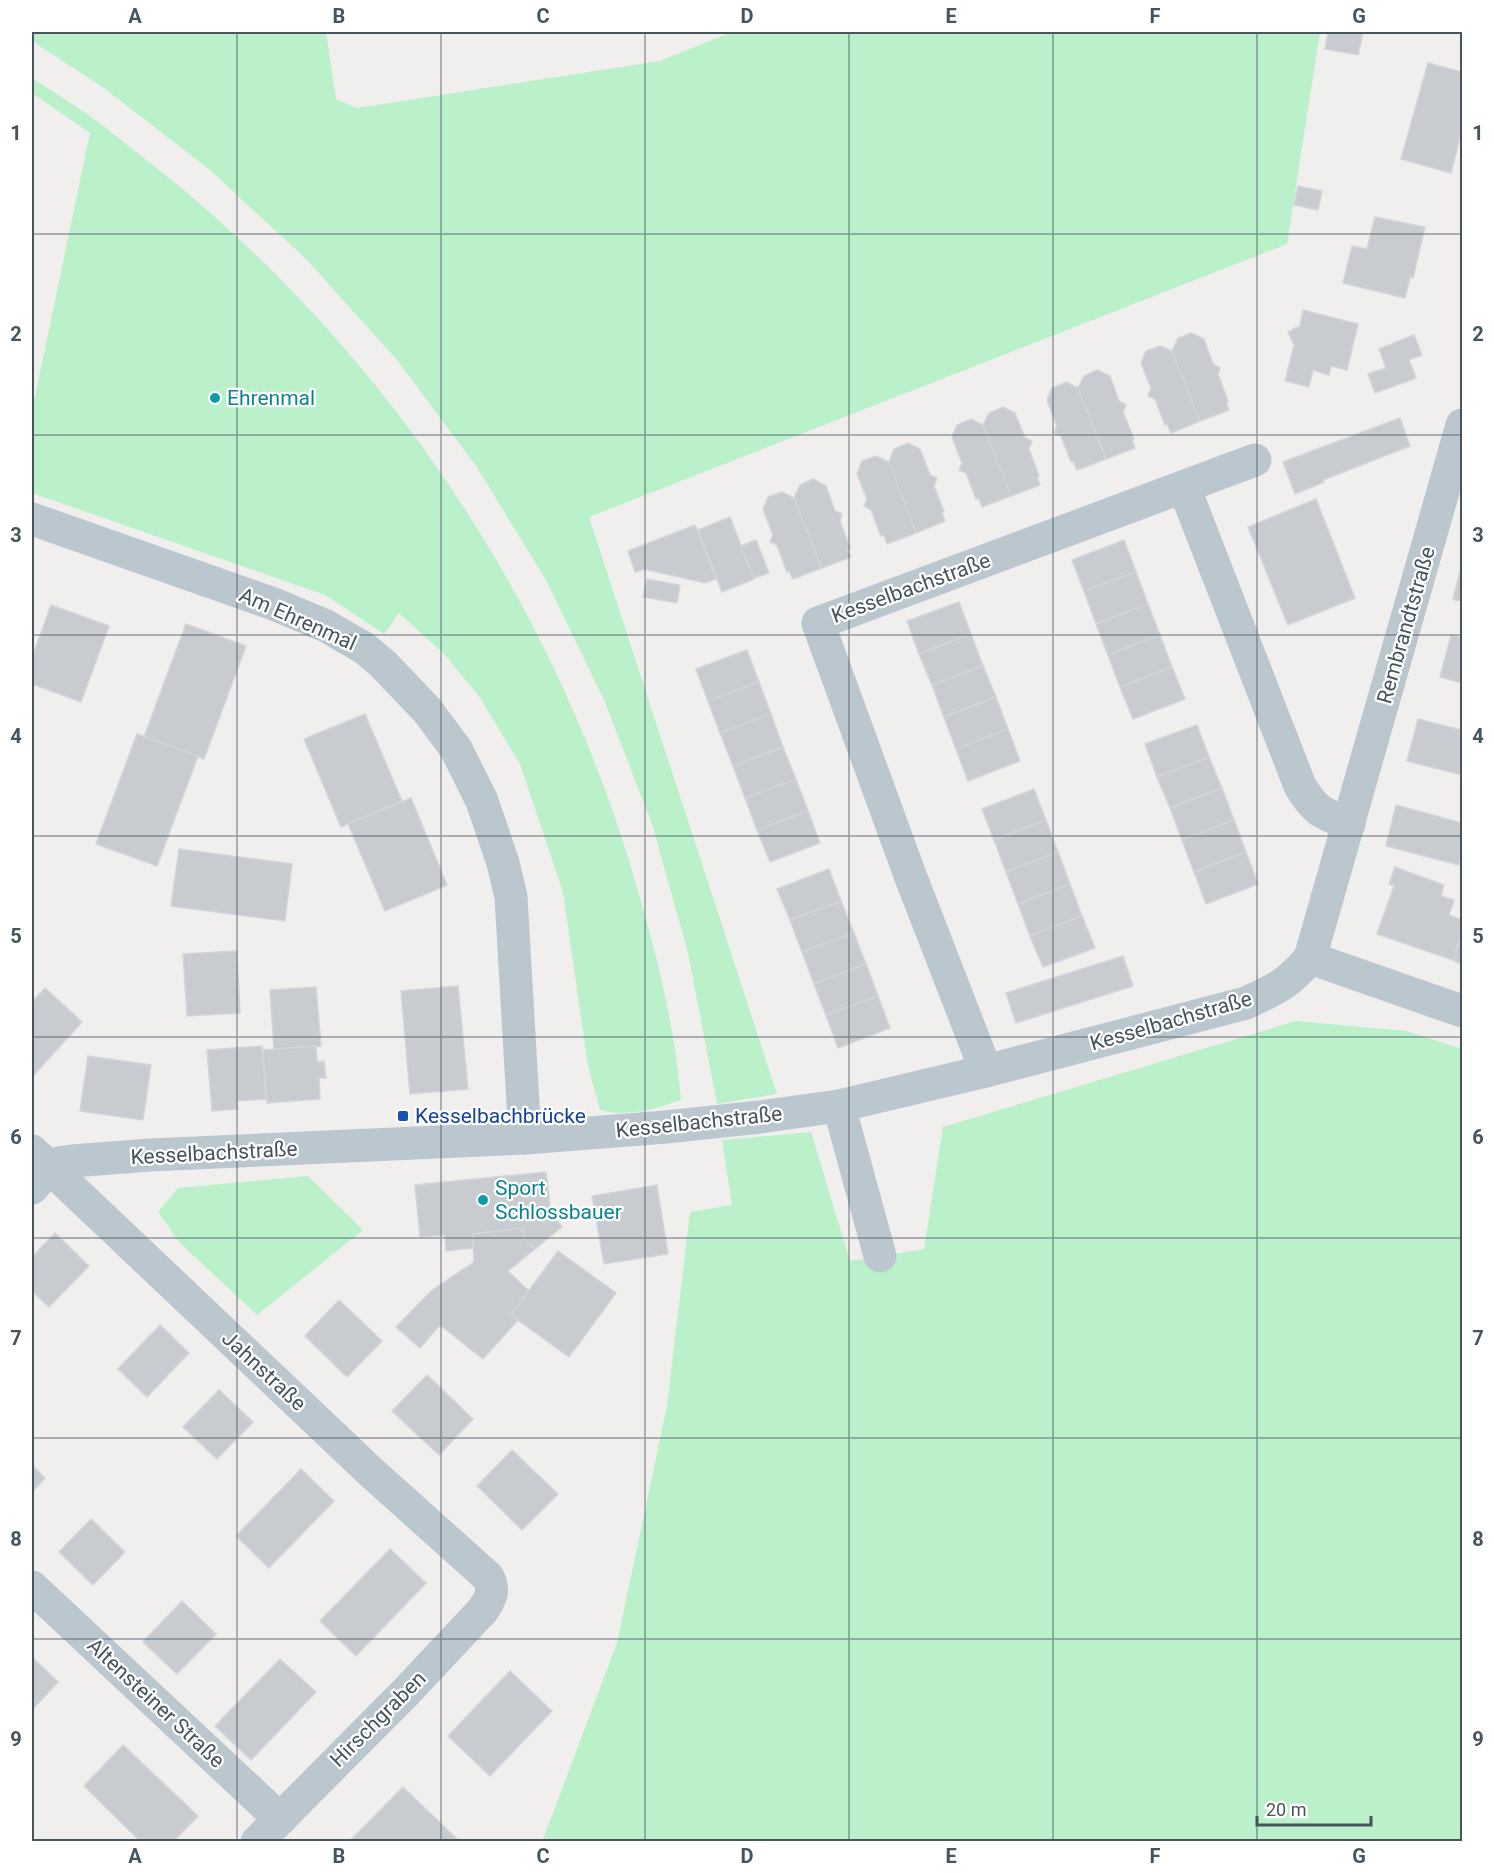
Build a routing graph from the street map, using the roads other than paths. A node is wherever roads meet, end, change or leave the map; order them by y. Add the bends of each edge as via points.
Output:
1 (1462, 425) edge
2 (1255, 460) dead end
3 (1184, 487) junction
4 (32, 519) edge
5 (1349, 824) junction
6 (1310, 958) junction
7 (1462, 1011) edge
8 (986, 1071) junction
9 (839, 1106) junction
10 (525, 1138) junction
11 (38, 1169) edge
12 (880, 1256) dead end
13 (32, 1587) edge
14 (492, 1592) joint
15 (269, 1830) edge

1 - 5 street, Rembrandtstraße
2 - 3 street, Kesselbachstraße
3 - 5 street via 1300,786 1312,805
3 - 8 street, Kesselbachstraße via 818,623
4 - 10 street, Am Ehrenmal via 326,626 364,648 427,710 456,749 482,801 511,897
5 - 6 street, Kesselbachstraße
6 - 7 street
6 - 8 street, Kesselbachstraße via 1284,985 1246,1002
8 - 9 street, Kesselbachstraße
9 - 10 street, Kesselbachstraße via 666,1127
9 - 12 street
10 - 11 street, Kesselbachstraße via 150,1155 72,1161
11 - 14 street, Jahnstraße via 488,1577
13 - 15 street, Altensteiner Straße
14 - 15 street, Hirschgraben via 475,1619

